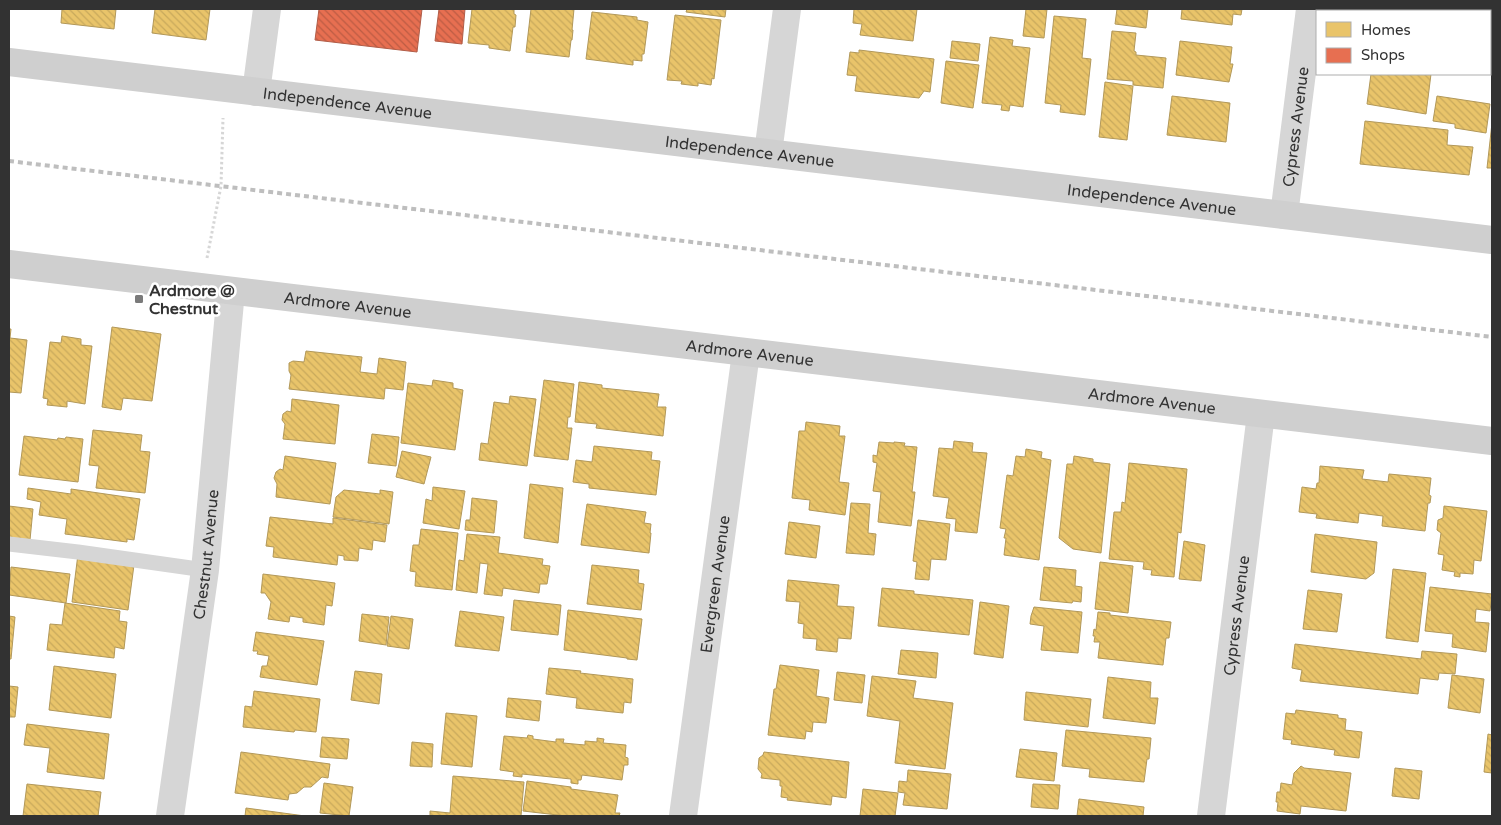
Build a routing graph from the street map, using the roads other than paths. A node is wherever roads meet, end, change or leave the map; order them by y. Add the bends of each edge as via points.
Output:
1 (267, 9) edge
2 (787, 9) edge
3 (1310, 9) edge
4 (9, 62) edge
5 (256, 92) junction
6 (768, 153) junction
7 (1284, 215) junction
8 (1492, 240) edge
9 (9, 264) edge
10 (231, 291) junction
11 (746, 352) junction
12 (1261, 414) junction
13 (1492, 442) edge
14 (9, 544) edge
15 (205, 570) junction
16 (170, 816) edge
17 (682, 816) edge
18 (1211, 816) edge

1 - 5 street
2 - 6 street
3 - 7 street, Cypress Avenue
4 - 5 street, Independence Avenue
5 - 6 street, Independence Avenue
6 - 7 street, Independence Avenue
7 - 8 street, Independence Avenue
9 - 10 street, Ardmore Avenue
10 - 11 street, Ardmore Avenue
10 - 15 street, Chestnut Avenue
11 - 12 street, Ardmore Avenue
11 - 17 street, Evergreen Avenue
12 - 13 street, Ardmore Avenue
12 - 18 street, Cypress Avenue
14 - 15 lane
15 - 16 street, Chestnut Avenue

